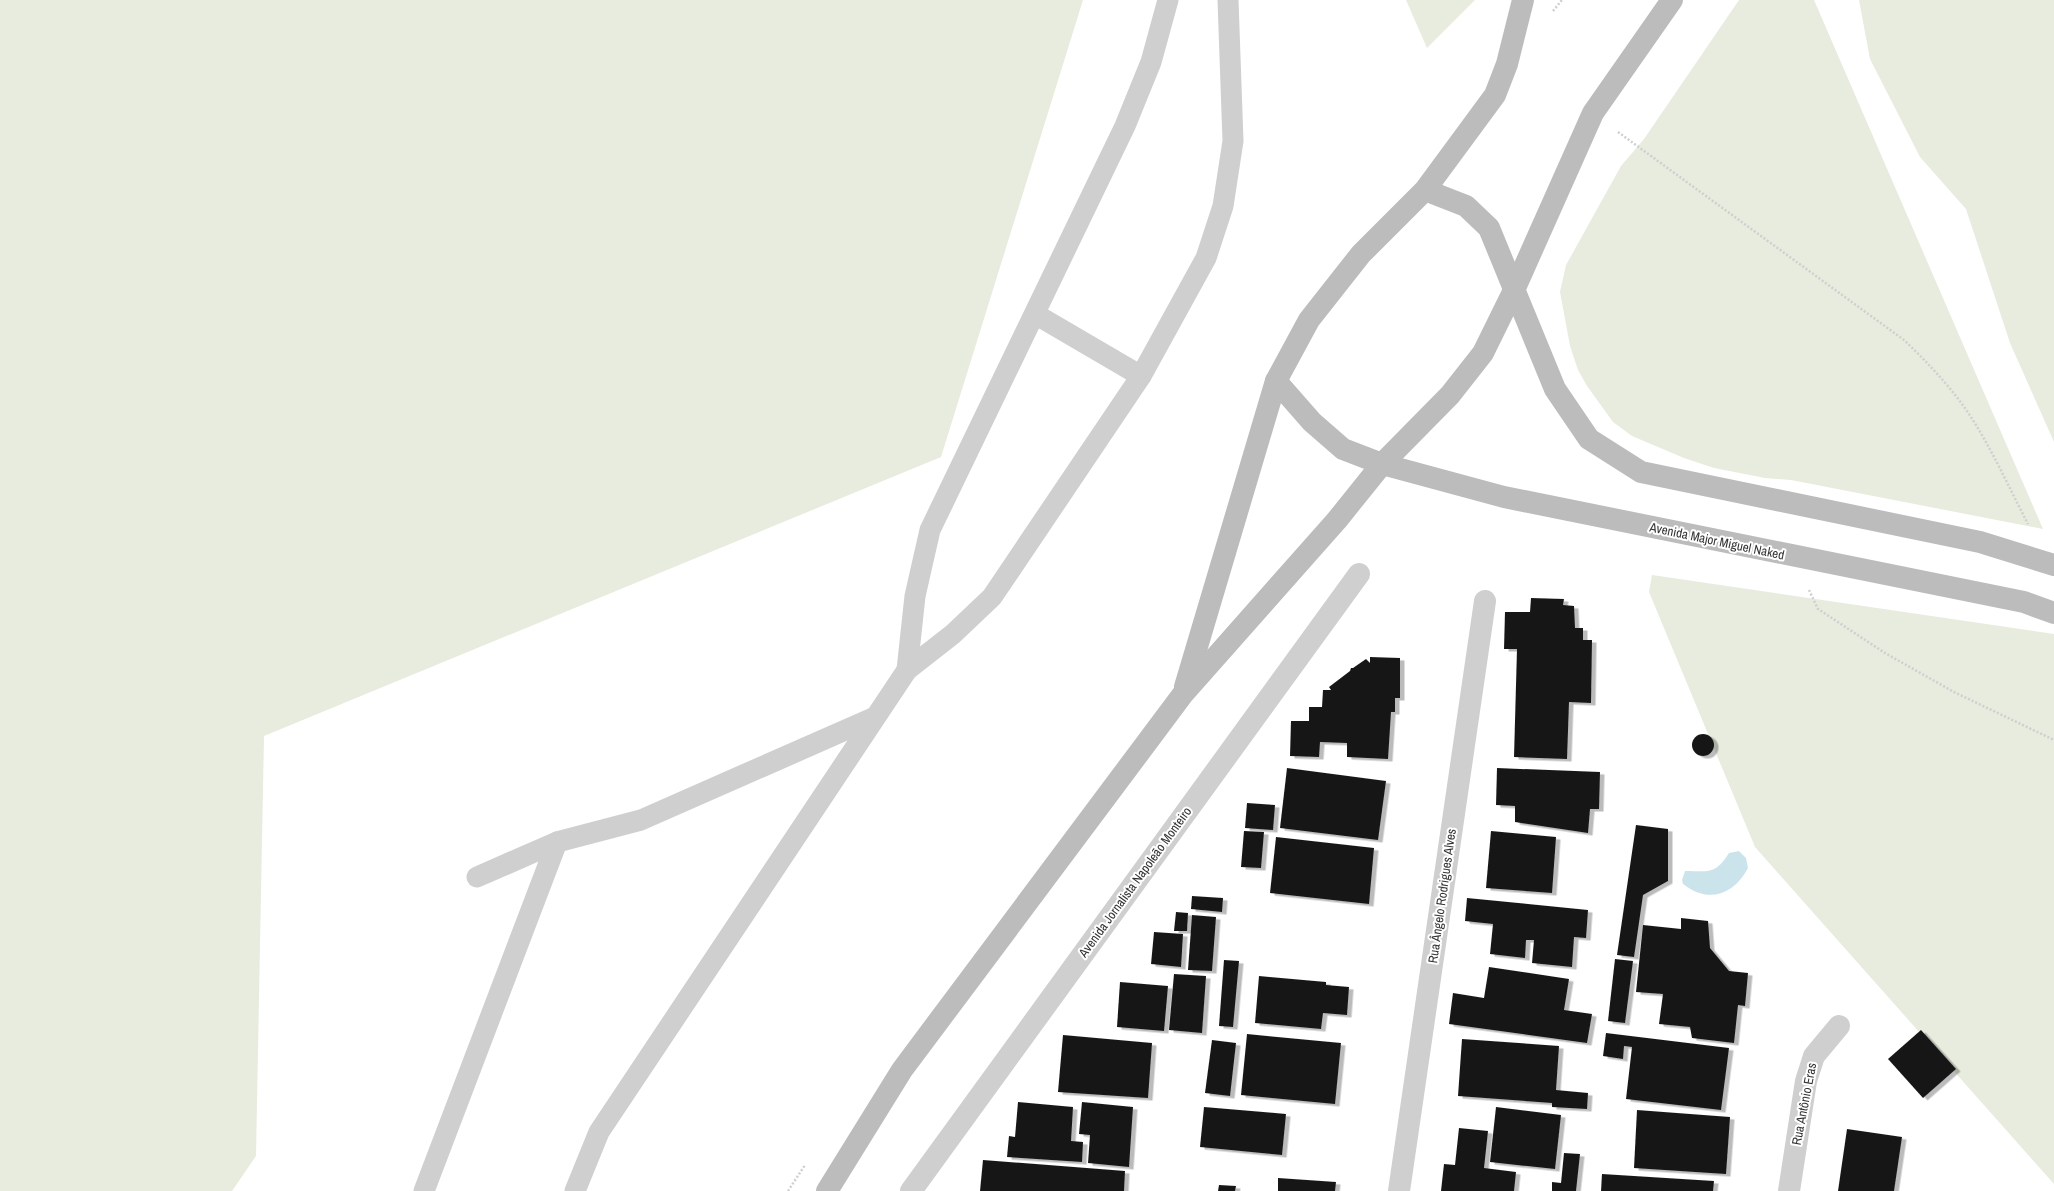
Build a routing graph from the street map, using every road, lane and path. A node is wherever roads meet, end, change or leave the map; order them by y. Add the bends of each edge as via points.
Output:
1 (1168, 0) edge
2 (1228, 0) edge
3 (1523, 0) edge
4 (1562, 0) edge
5 (1672, 0) edge
6 (1550, 16) dead end
7 (1593, 113) junction
8 (1425, 190) junction
9 (1515, 288) junction
10 (1035, 314) junction
11 (1141, 376) junction
12 (1276, 381) junction
13 (1382, 464) junction
14 (1795, 557) junction
15 (2052, 564) edge
16 (1359, 574) dead end
17 (1485, 601) dead end
18 (2054, 613) edge
19 (906, 670) junction
20 (1183, 694) junction
21 (875, 717) junction
22 (2054, 740) edge
23 (557, 842) junction
24 (477, 877) dead end
25 (1839, 1026) dead end
26 (809, 1158) dead end
27 (424, 1191) edge
28 (574, 1191) edge
29 (788, 1191) edge
30 (827, 1191) edge
31 (911, 1191) edge
32 (1398, 1191) edge
33 (1789, 1191) edge

1 - 10 lane via 1151,62 1125,126
2 - 11 lane via 1233,141 1223,206 1206,258
3 - 8 main road via 1507,64 1495,95
4 - 6 path
5 - 7 main road
7 - 9 main road
7 - 15 path via 1904,340 1933,368 1957,397 1977,428
8 - 9 main road via 1466,206 1489,228
8 - 12 main road via 1361,254 1309,320
9 - 13 main road via 1483,353 1450,395
9 - 15 main road via 1555,389 1589,439 1641,472 1980,542
10 - 11 lane
10 - 19 lane via 930,530 915,596
11 - 19 lane via 992,597 953,634
12 - 13 main road, Avenida Major Miguel Naked via 1312,422 1343,449
12 - 20 main road
13 - 14 main road, Avenida Major Miguel Naked via 1504,496
13 - 20 main road via 1333,525
14 - 18 main road, Avenida Major Miguel Naked via 2024,602
14 - 22 path via 1818,609 1885,653 1954,692
16 - 31 street, Avenida Jornalista Napoleão Monteiro
17 - 32 street, Rua Ângelo Rodrigues Alves
19 - 21 lane
20 - 30 main road via 902,1070
21 - 23 lane via 641,820
21 - 28 lane via 599,1132
23 - 24 lane
23 - 27 lane
25 - 33 street, Rua Antônio Eras via 1814,1056 1806,1081
26 - 29 path

